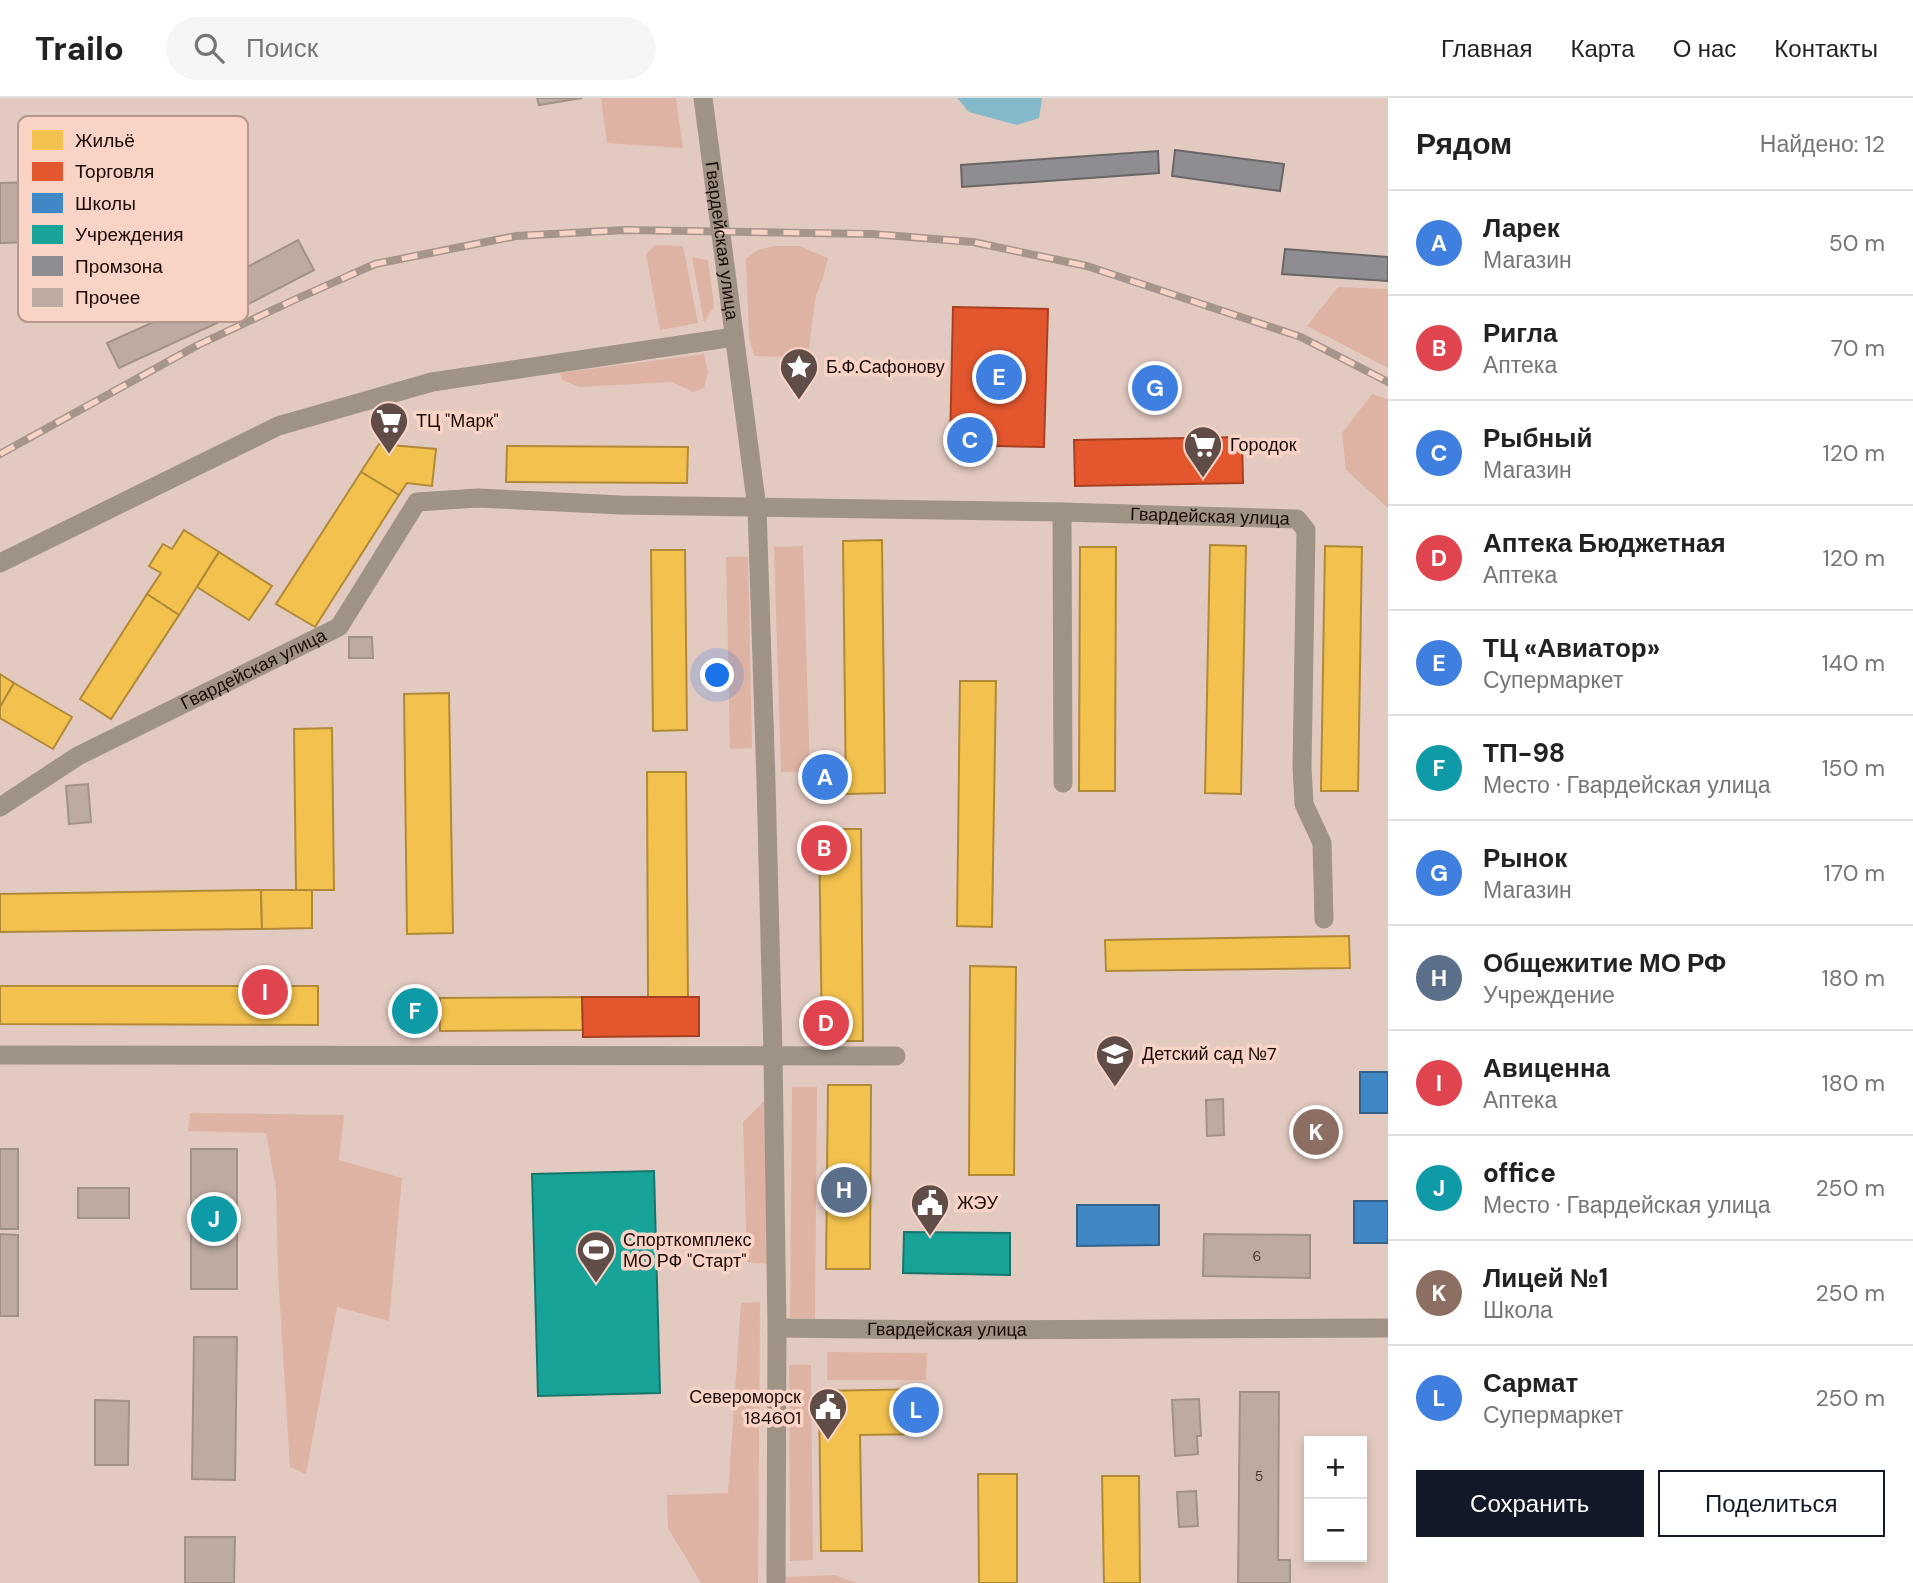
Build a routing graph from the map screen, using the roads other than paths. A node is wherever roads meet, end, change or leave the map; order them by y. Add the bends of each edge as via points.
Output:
1 (703, 98) edge
2 (734, 337) junction
3 (757, 508) junction
4 (1062, 512) junction
5 (0, 563) edge
6 (1063, 783) dead end
7 (0, 807) edge
8 (1324, 919) dead end
9 (0, 1055) edge
10 (772, 1055) junction
11 (896, 1056) dead end
12 (778, 1328) junction
13 (1388, 1328) edge
14 (776, 1583) edge

1 - 2 street, Гвардейская улица
2 - 3 street, Гвардейская улица
2 - 5 street via 432,383 278,426
3 - 4 street, Гвардейская улица
3 - 7 street, Гвардейская улица via 478,498 417,502 339,627 78,755
3 - 10 street, Гвардейская улица
4 - 6 street
4 - 8 street, Гвардейская улица via 1297,519 1306,530 1302,767 1304,804 1322,843
9 - 10 street
10 - 11 street
10 - 12 street, Гвардейская улица
12 - 13 street, Гвардейская улица
12 - 14 street

